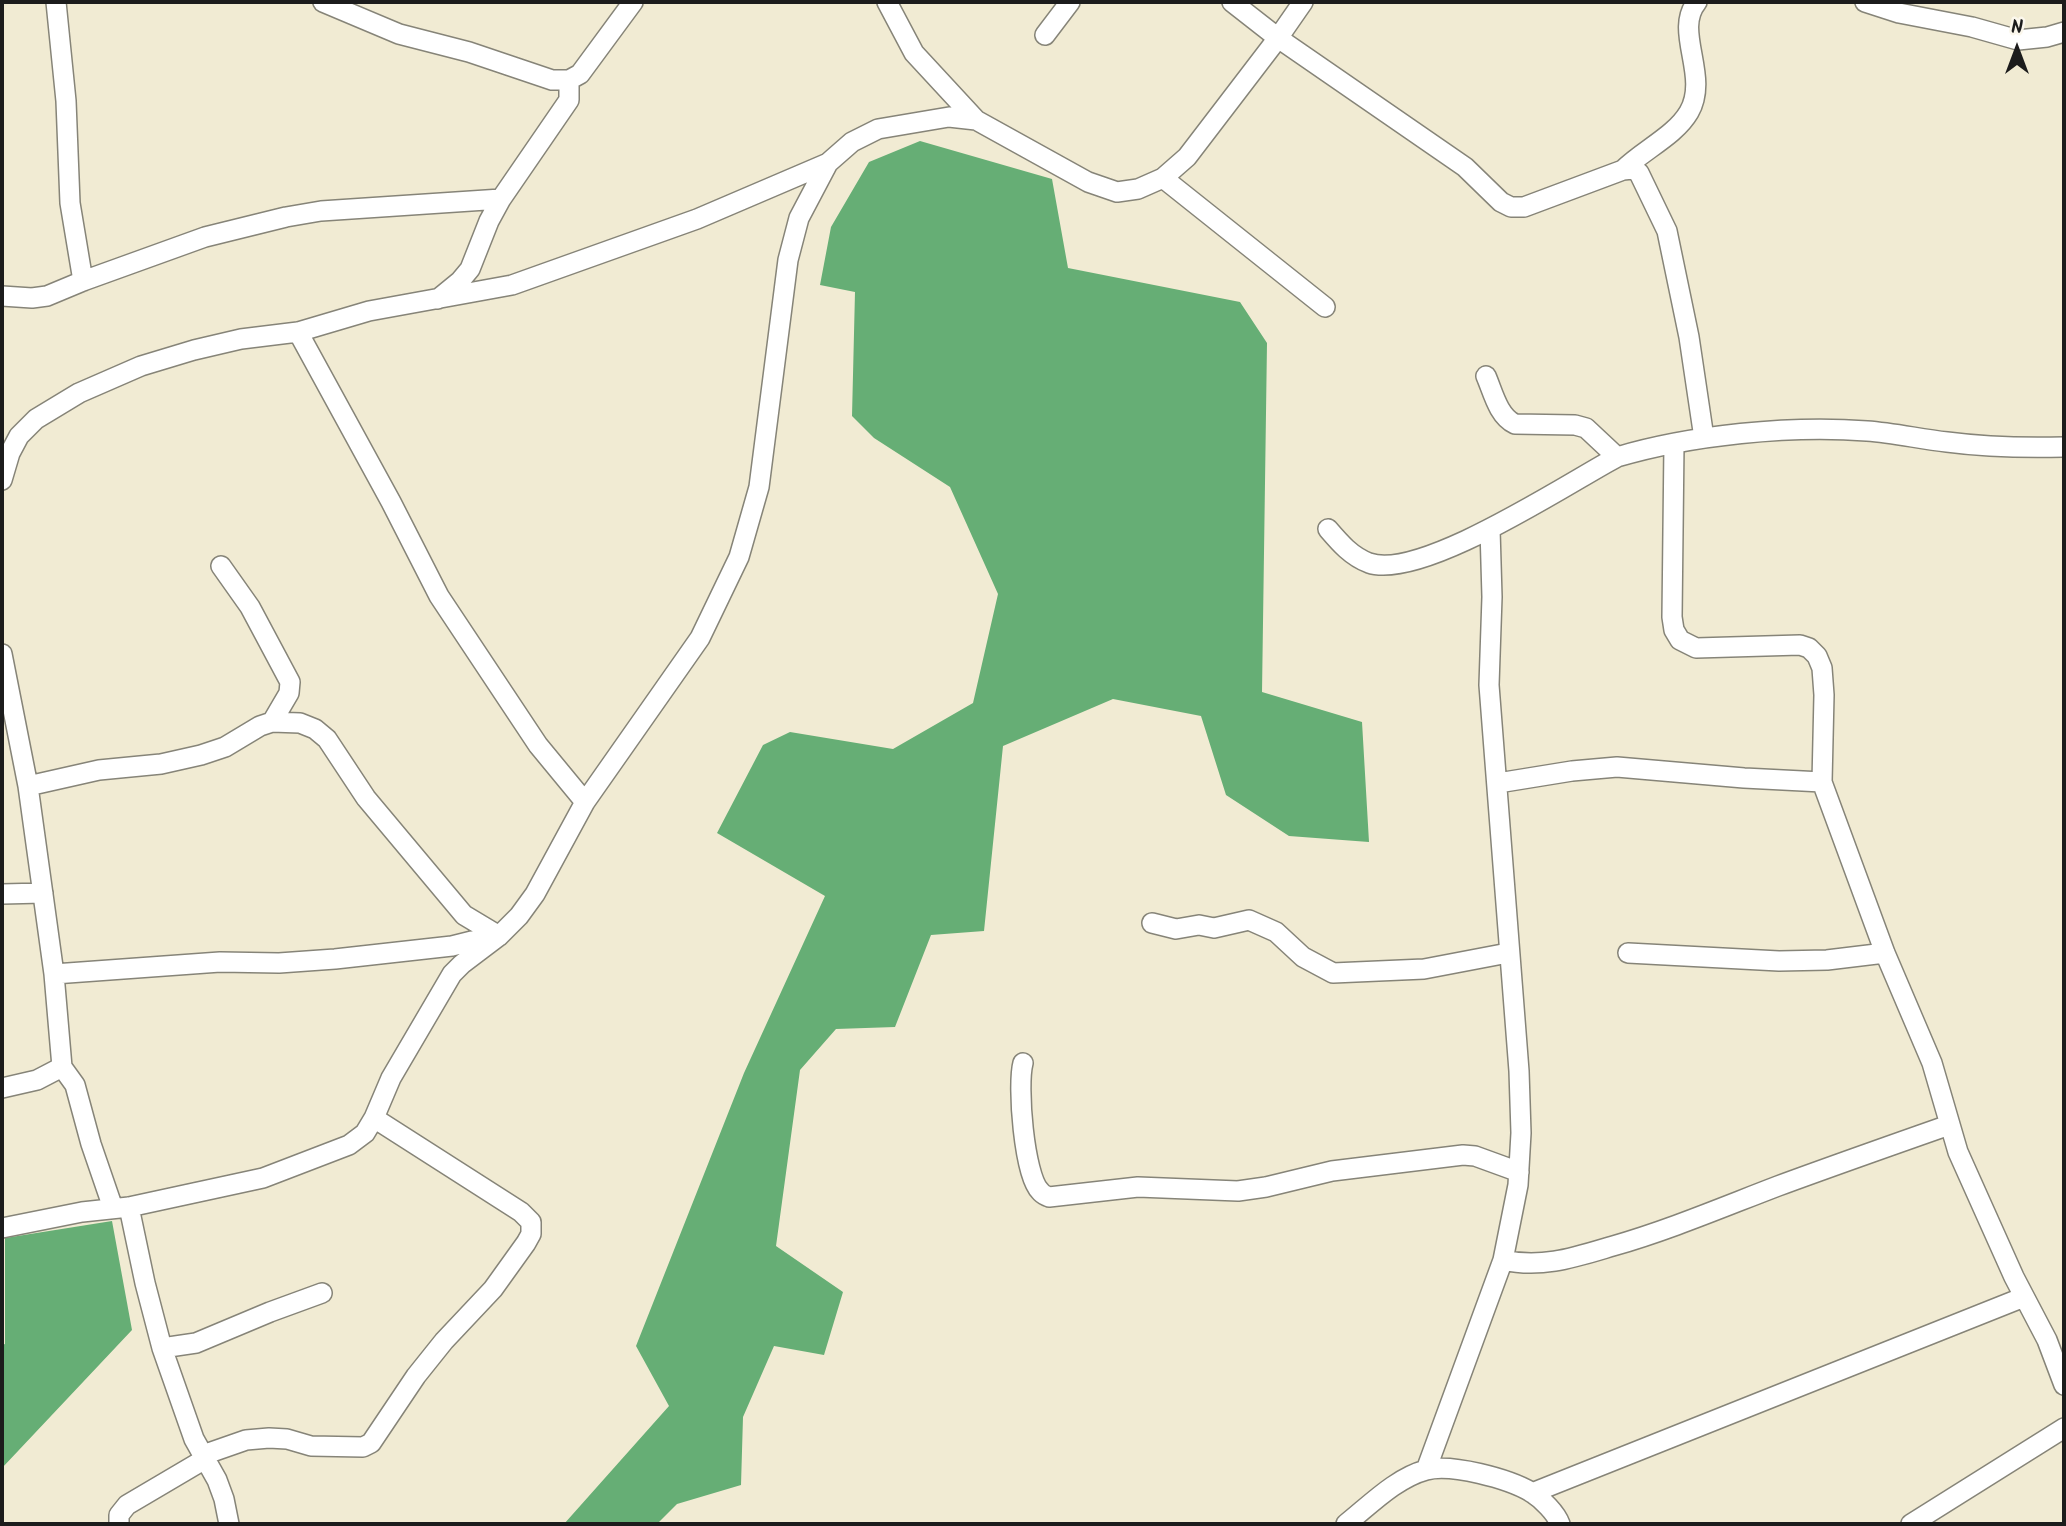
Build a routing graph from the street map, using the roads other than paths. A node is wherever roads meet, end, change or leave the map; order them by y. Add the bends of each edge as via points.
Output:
1 (56, 2) edge
2 (323, 2) edge
3 (633, 2) edge
4 (887, 2) edge
5 (1070, 2) edge
6 (1232, 2) edge
7 (1303, 2) edge
8 (1697, 2) edge
9 (1865, 2) edge
10 (2064, 32) edge
11 (1045, 35) dead end
12 (1278, 38) junction
13 (569, 80) junction
14 (976, 120) junction
15 (828, 163) junction
16 (1623, 170) junction
17 (1163, 178) junction
18 (501, 199) junction
19 (470, 269) junction
20 (83, 281) junction
21 (488, 290) junction
22 (2, 296) edge
23 (436, 300) junction
24 (1325, 307) dead end
25 (298, 332) junction
26 (1486, 376) dead end
27 (1704, 438) junction
28 (1674, 444) junction
29 (2064, 447) edge
30 (1618, 457) junction
31 (2, 480) edge
32 (1490, 528) junction
33 (1328, 529) dead end
34 (221, 566) dead end
35 (2, 654) edge
36 (7, 708) edge
37 (272, 722) junction
38 (1822, 782) junction
39 (1498, 783) junction
40 (28, 786) junction
41 (585, 802) junction
42 (43, 893) junction
43 (2, 894) edge
44 (1152, 923) dead end
45 (495, 939) junction
46 (1508, 953) junction
47 (1629, 953) dead end
48 (1885, 953) junction
49 (54, 974) junction
50 (1023, 1063) dead end
51 (62, 1067) junction
52 (2, 1088) edge
53 (374, 1118) junction
54 (1949, 1125) junction
55 (1519, 1172) junction
56 (121, 1208) junction
57 (2, 1228) edge
58 (1503, 1260) junction
59 (322, 1293) dead end
60 (2024, 1297) junction
61 (162, 1348) junction
62 (2064, 1385) edge
63 (2064, 1428) edge
64 (204, 1457) junction
65 (1426, 1470) junction
66 (1532, 1493) junction
67 (119, 1524) edge
68 (229, 1524) edge
69 (1346, 1524) edge
70 (1560, 1524) edge
71 (1911, 1524) edge

1 - 20 street via 70,203
2 - 13 street via 399,34 469,51 552,80
3 - 13 street via 580,74
4 - 14 street via 914,53
5 - 11 street
6 - 12 street
7 - 12 street
8 - 16 street via 1688,24 1696,67 1696,94 1689,111
9 - 10 street via 2018,40
12 - 16 street via 1465,167 1511,207 1524,207
12 - 17 street via 1187,157
13 - 18 street via 569,100
14 - 15 street via 949,117 878,129 852,142
14 - 17 street via 1088,182 1117,192
15 - 21 street via 697,219
15 - 41 street via 799,218 788,260 760,488 739,557 700,638
16 - 27 street via 1639,173 1667,231
17 - 24 street
18 - 19 street
18 - 20 street via 286,217 205,237
19 - 21 street
19 - 23 street
20 - 22 street via 47,296
21 - 23 street
23 - 25 street via 369,311
25 - 31 street via 194,350 141,366 79,393 36,419 19,436
25 - 41 street via 439,596 538,745
26 - 30 street via 1509,421 1586,428
27 - 28 street
27 - 29 street via 1867,431 1948,443
28 - 30 street
28 - 38 street via 1674,630 1680,640 1696,648 1800,645 1817,656 1824,695
30 - 32 street
32 - 33 street via 1408,563 1390,566 1370,563 1349,552
32 - 39 street via 1489,685
34 - 37 street via 250,607 290,682 289,694
35 - 36 street
36 - 40 street
37 - 40 street via 201,755
37 - 45 street via 300,723 327,739 366,798 464,915
38 - 39 street via 1617,766
38 - 48 street
39 - 46 street
40 - 42 street
41 - 45 street via 535,894
42 - 43 street
42 - 49 street
44 - 46 street via 1175,929 1214,928 1249,920 1276,932 1303,957 1333,973 1424,969
45 - 49 street via 335,959
45 - 53 street via 452,974 391,1078
46 - 55 street via 1519,1071
47 - 48 street via 1779,961
48 - 54 street via 1932,1063
49 - 51 street
50 - 55 street via 1024,1142 1035,1184 1049,1197 1138,1187 1238,1191 1332,1171 1463,1155
51 - 52 street via 37,1080
51 - 56 street via 75,1084 91,1144
53 - 56 street via 365,1133 349,1145 263,1178
53 - 64 street via 521,1212 531,1222 531,1234 493,1289 416,1376 371,1443 363,1447 311,1446 269,1438 241,1441
54 - 58 street via 1662,1232 1549,1263
54 - 60 street
55 - 58 street
56 - 57 street
56 - 61 street
58 - 65 street
59 - 61 street via 196,1343
60 - 62 street via 2047,1339
60 - 66 street
61 - 64 street
63 - 71 street
64 - 67 street via 127,1505
64 - 68 street via 217,1480
65 - 66 street via 1467,1472
65 - 69 street via 1403,1480
66 - 70 street

